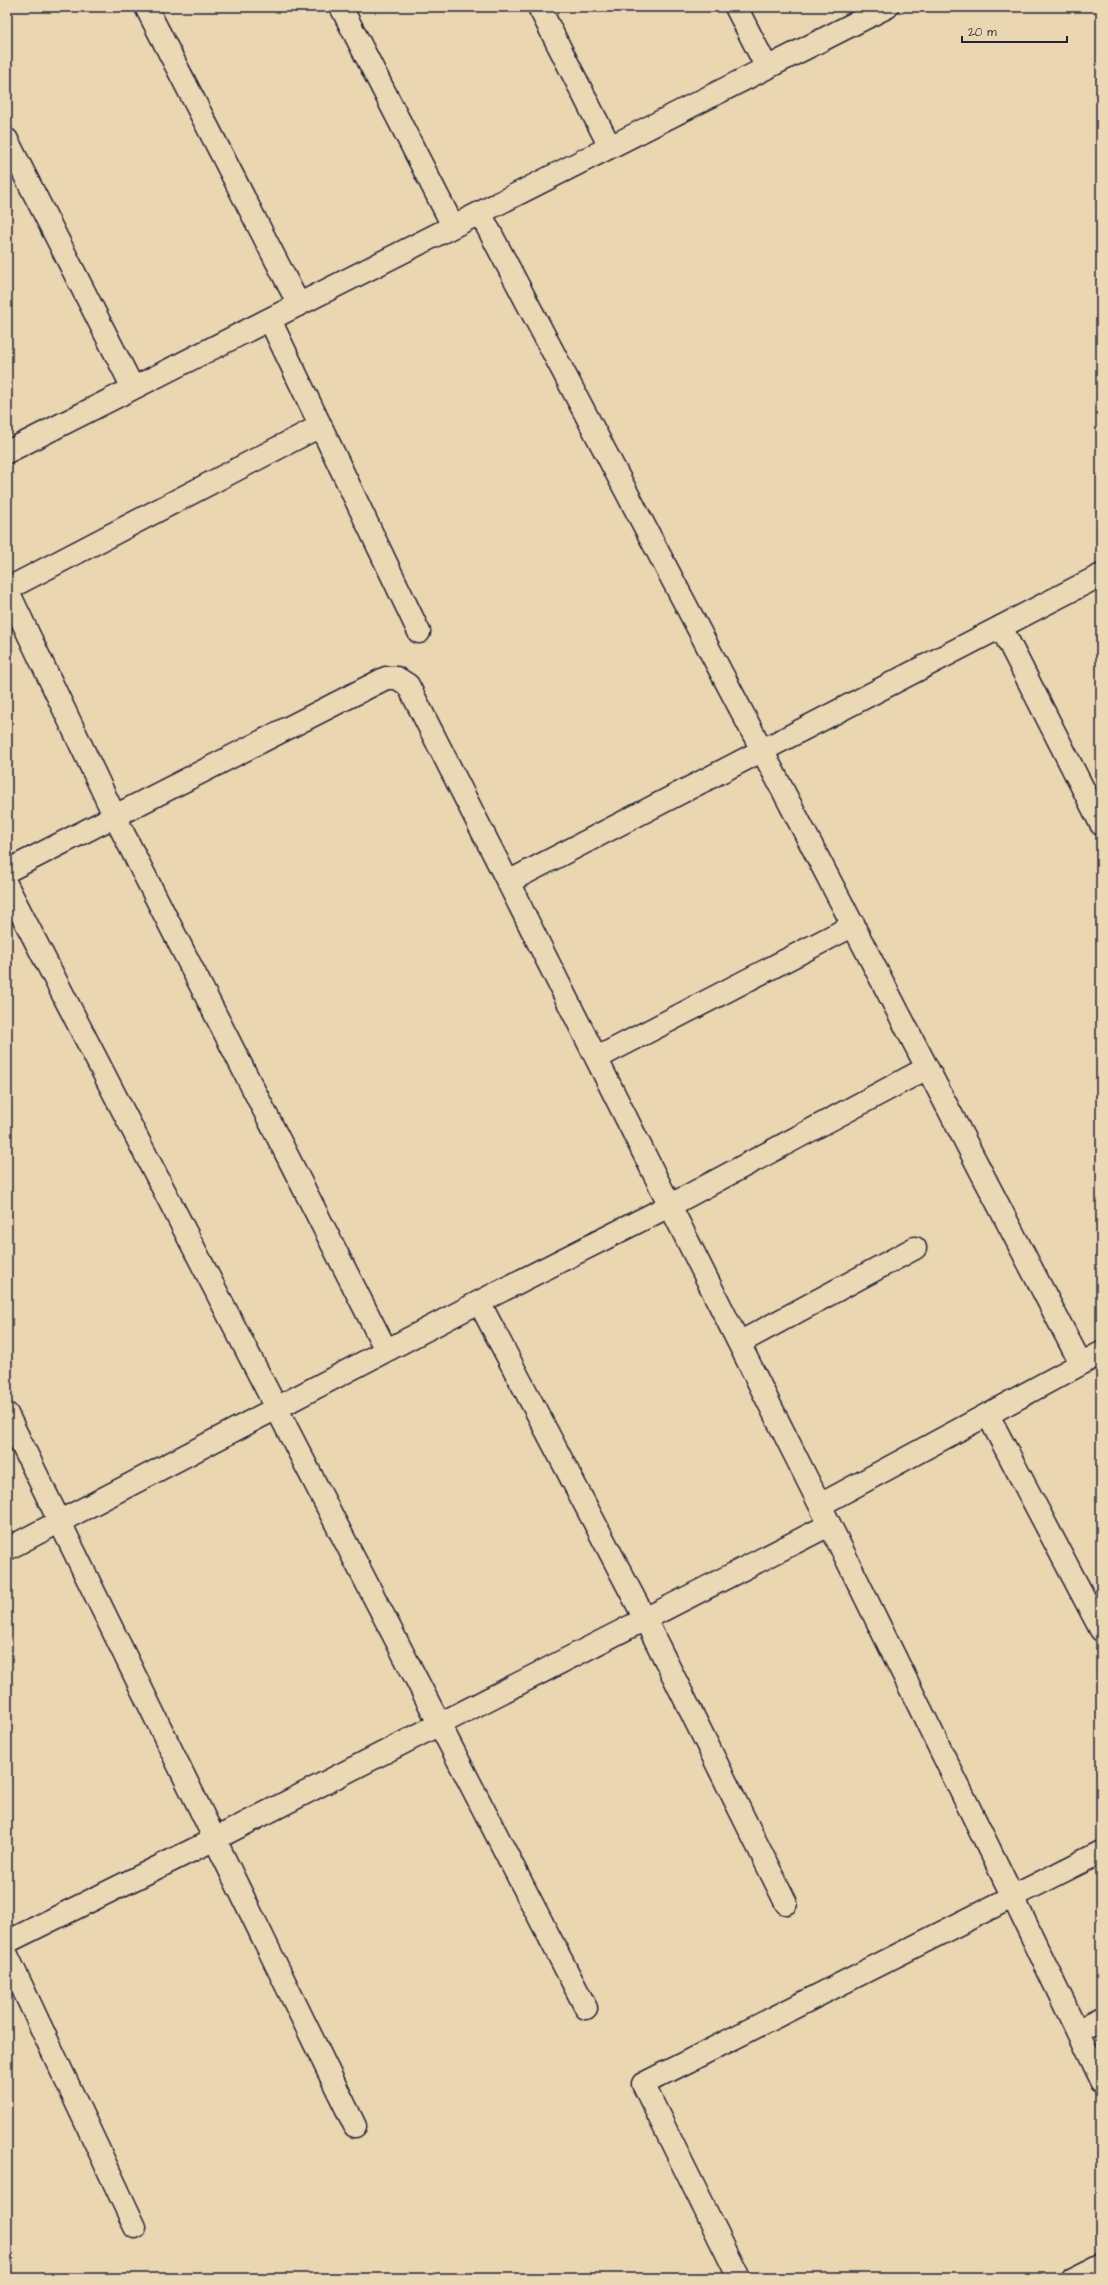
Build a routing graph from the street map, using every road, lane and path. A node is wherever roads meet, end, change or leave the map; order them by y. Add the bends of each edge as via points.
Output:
1 (146, 7) edge
2 (341, 7) edge
3 (539, 7) edge
4 (736, 7) edge
5 (887, 7) edge
6 (767, 68) junction
7 (7, 140) edge
8 (610, 147) junction
9 (480, 213) junction
10 (453, 226) junction
11 (299, 304) junction
12 (270, 320) junction
13 (133, 388) junction
14 (320, 426) junction
15 (7, 452) edge
16 (1101, 575) edge
17 (7, 589) edge
18 (1001, 627) junction
19 (419, 632) dead end
20 (763, 752) junction
21 (115, 817) junction
22 (1101, 824) edge
23 (7, 872) edge
24 (508, 882) junction
25 (7, 886) edge
26 (854, 925) junction
27 (597, 1058) junction
28 (927, 1068) junction
29 (669, 1206) junction
30 (915, 1248) dead end
31 (479, 1302) junction
32 (738, 1343) junction
33 (386, 1350) junction
34 (1101, 1353) edge
35 (1081, 1364) junction
36 (276, 1408) junction
37 (7, 1414) edge
38 (988, 1415) junction
39 (820, 1505) junction
40 (59, 1522) junction
41 (829, 1524) junction
42 (7, 1549) edge
43 (645, 1620) junction
44 (1101, 1630) edge
45 (439, 1723) junction
46 (215, 1839) junction
47 (1101, 1852) edge
48 (1013, 1897) junction
49 (786, 1903) dead end
50 (7, 1942) edge
51 (7, 1955) edge
52 (586, 2008) dead end
53 (1101, 2019) edge
54 (1077, 2032) junction
55 (1101, 2081) edge
56 (355, 2126) dead end
57 (135, 2227) dead end
58 (1101, 2264) edge
59 (739, 2278) edge
60 (1073, 2278) edge

1 - 11 street
2 - 10 street
3 - 8 street
4 - 6 street
5 - 6 street
6 - 8 street
7 - 13 street
8 - 9 street
9 - 10 street
9 - 20 street
10 - 11 street
11 - 12 street
12 - 13 street
12 - 14 street
13 - 15 street
14 - 17 street
14 - 19 street
16 - 18 street
17 - 21 street
18 - 20 street
18 - 22 street
20 - 24 street
20 - 26 street
21 - 23 street
21 - 24 street via 386,678 397,678 408,685
21 - 33 street
24 - 27 street
25 - 36 street
26 - 27 street
26 - 28 street
27 - 29 street
28 - 29 street
28 - 35 street
29 - 31 street
29 - 32 street
30 - 32 street
31 - 33 street
31 - 43 street
32 - 39 street
33 - 36 street
34 - 35 street
35 - 38 street
36 - 40 street
36 - 45 street
37 - 40 street
38 - 39 street
38 - 44 street
39 - 41 street
40 - 42 street
40 - 46 street
41 - 43 street
41 - 48 street
43 - 45 street
43 - 49 street
45 - 46 street
45 - 52 street
46 - 50 street
46 - 56 street
47 - 48 street
48 - 54 street
48 - 59 street via 643,2084
51 - 57 street
53 - 54 street
54 - 55 street
58 - 60 street

